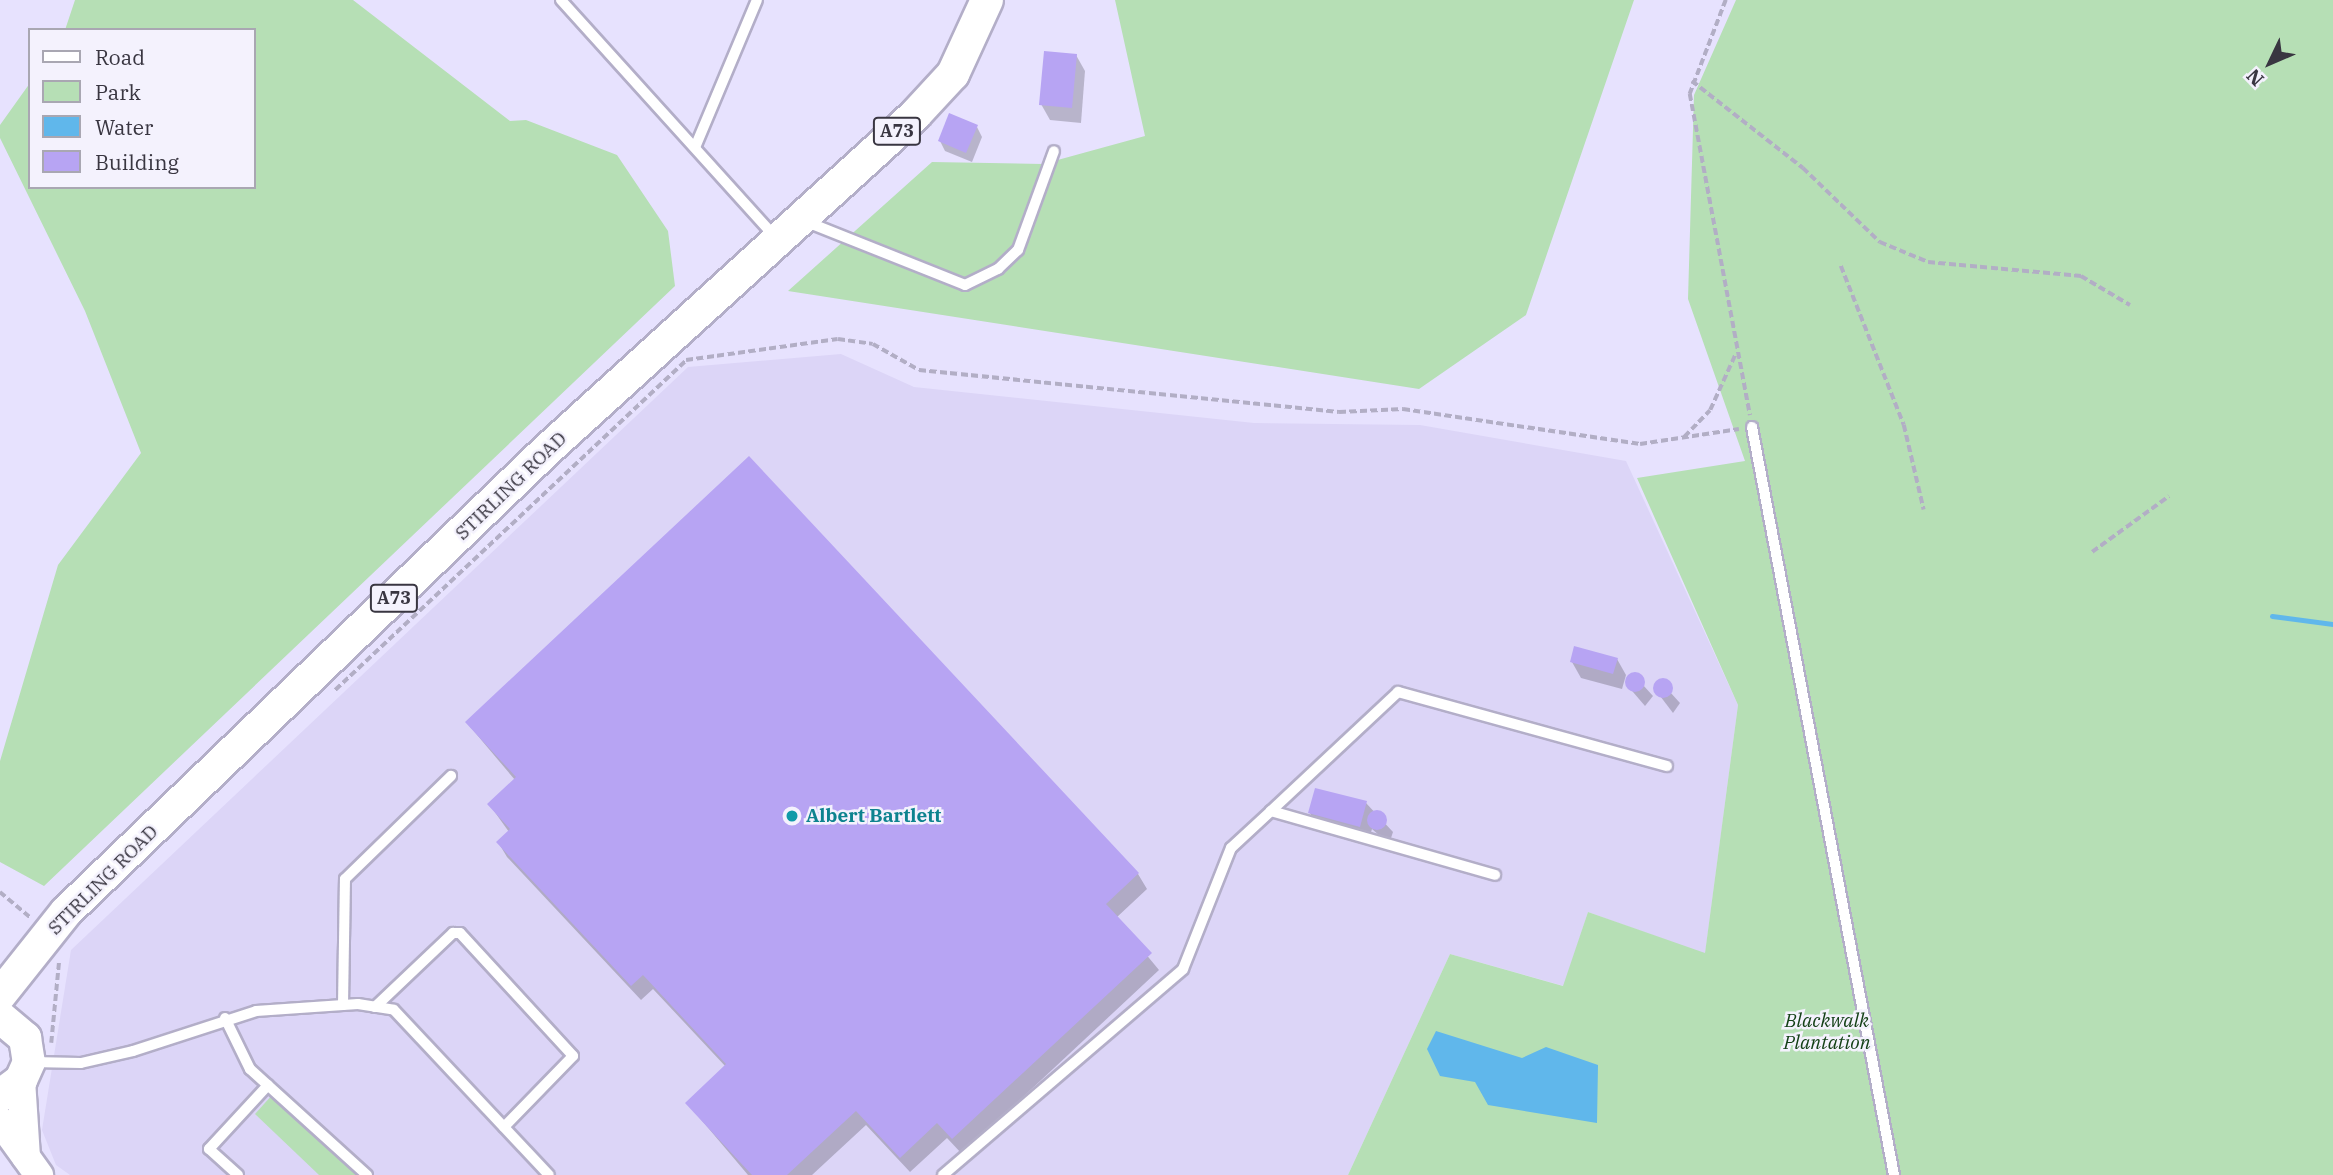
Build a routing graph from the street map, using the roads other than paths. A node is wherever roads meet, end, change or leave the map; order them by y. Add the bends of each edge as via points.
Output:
1 (561, 0) edge
2 (757, 0) edge
3 (987, 0) edge
4 (696, 145) junction
5 (1054, 151) dead end
6 (788, 229) junction
7 (1752, 427) road end
8 (1667, 766) dead end
9 (451, 776) dead end
10 (1271, 811) junction
11 (1495, 875) dead end
12 (23, 968) junction
13 (0, 995) edge
14 (343, 1005) junction
15 (375, 1007) junction
16 (0, 1017) edge
17 (225, 1018) junction
18 (25, 1068) edge
19 (268, 1084) junction
20 (0, 1121) edge
21 (504, 1127) junction
22 (33, 1166) edge
23 (237, 1175) edge
24 (367, 1175) edge
25 (549, 1175) edge
26 (943, 1175) edge
27 (1894, 1175) edge

1 - 4 lane
2 - 4 lane
3 - 6 main road, STIRLING ROAD / A73 via 953,74
4 - 6 lane
5 - 6 lane via 1018,250 998,269 965,285
6 - 12 main road, STIRLING ROAD / A73 via 547,450 54,944
7 - 27 lane
8 - 10 lane via 1398,692
9 - 14 lane via 345,879
10 - 11 lane
10 - 26 lane via 1231,848 1182,969
12 - 13 main road, STIRLING ROAD / A73
12 - 18 main road
14 - 15 lane
14 - 17 lane
15 - 21 lane via 394,1010
15 - 21 lane via 460,933 573,1056
16 - 18 main road
17 - 18 lane via 133,1051
17 - 19 lane via 250,1069
18 - 22 main road
19 - 23 lane via 209,1149
19 - 24 lane
20 - 22 main road
21 - 25 lane

